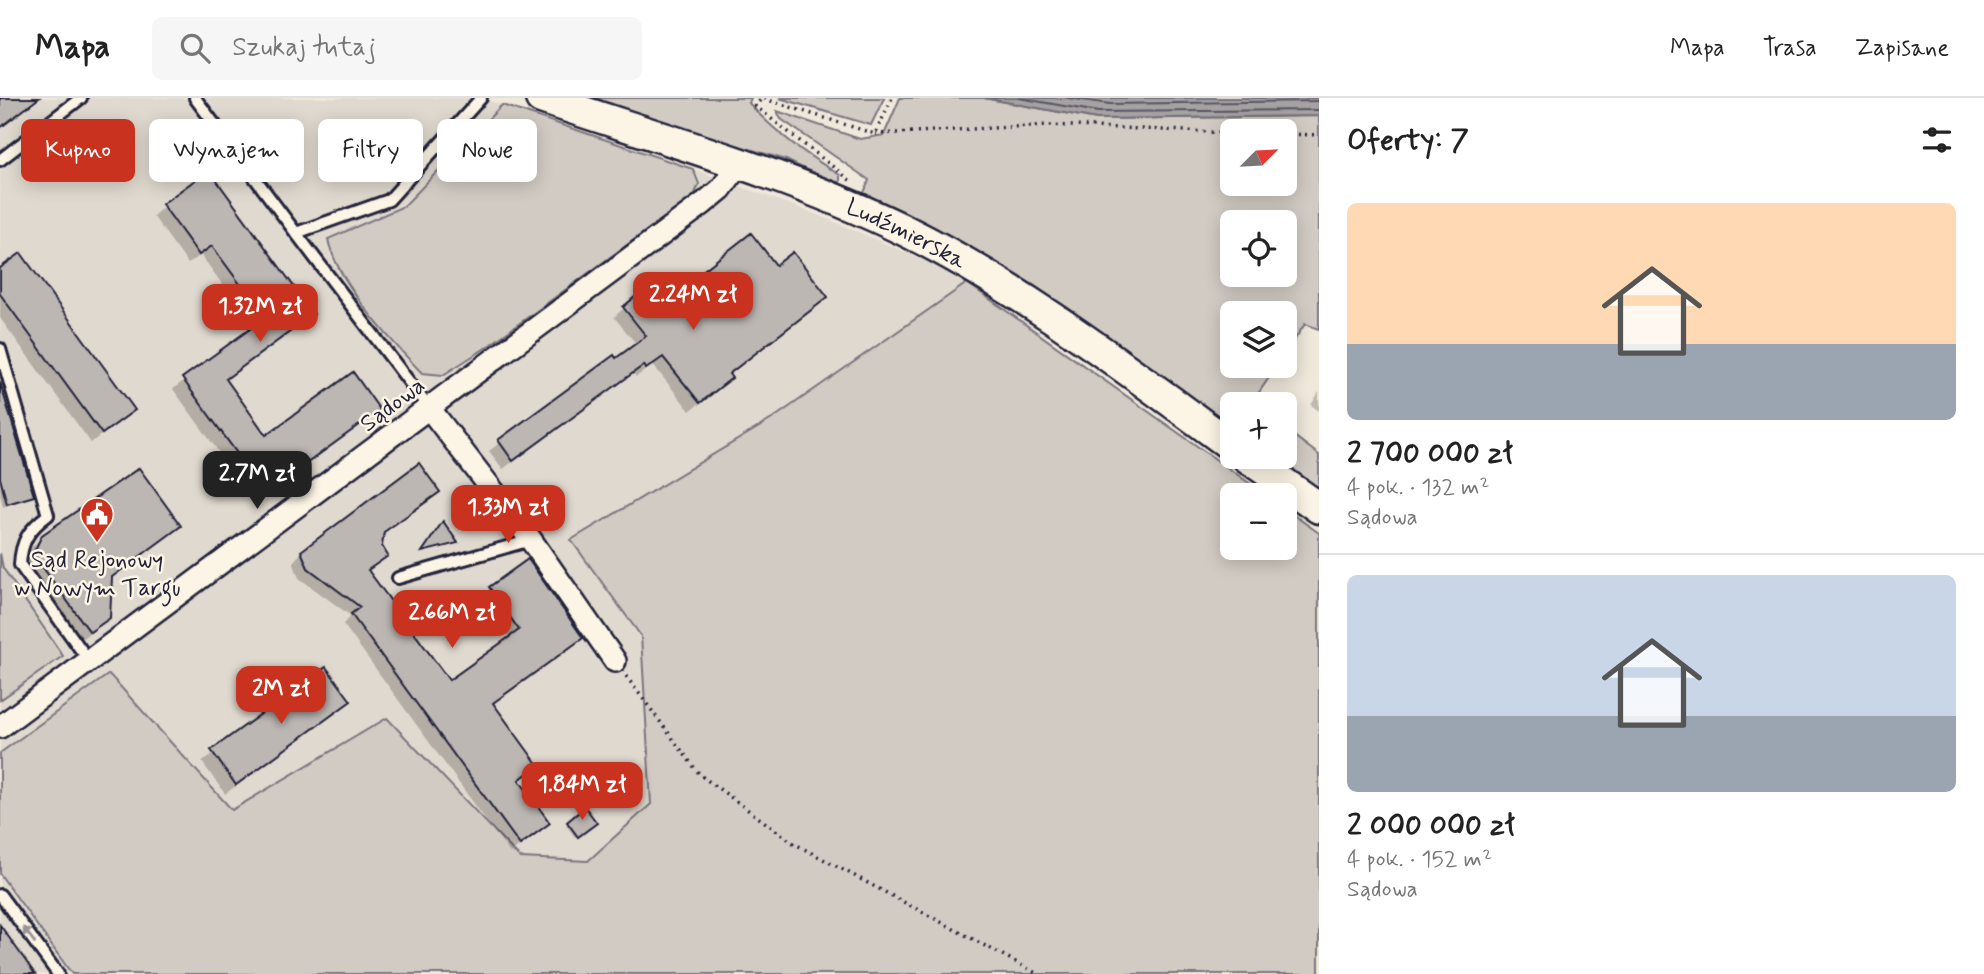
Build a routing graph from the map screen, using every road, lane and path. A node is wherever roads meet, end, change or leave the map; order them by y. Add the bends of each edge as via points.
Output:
1 (81, 98) edge
2 (195, 98) edge
3 (481, 98) edge
4 (541, 98) edge
5 (892, 98) edge
6 (1220, 132) edge
7 (875, 134) junction
8 (1297, 134) edge
9 (1319, 135) edge
10 (0, 160) edge
11 (739, 164) junction
12 (847, 204) junction
13 (296, 233) junction
14 (0, 349) edge
15 (429, 408) junction
16 (1220, 438) edge
17 (1264, 469) edge
18 (1319, 508) edge
19 (531, 540) junction
20 (398, 578) dead end
21 (89, 661) junction
22 (615, 661) joint
23 (0, 727) edge
24 (0, 895) edge
25 (58, 974) edge
26 (1038, 974) edge

1 - 10 lane
2 - 13 lane
3 - 13 lane via 389,200
4 - 11 main road, Ludźmierska
5 - 7 path
6 - 7 path via 1050,125
7 - 12 path via 762,99 755,106 846,174 857,190
8 - 9 path
11 - 12 main road, Ludźmierska
11 - 15 street, Sądowa via 704,203
12 - 16 main road, Ludźmierska via 983,274
13 - 15 lane
14 - 21 lane via 48,515 29,529 20,565
15 - 19 street
15 - 21 street, Sądowa
17 - 18 main road
19 - 20 lane
19 - 22 street
21 - 23 street, Sądowa
22 - 26 path via 700,775 794,844
25 -> 24 lane

